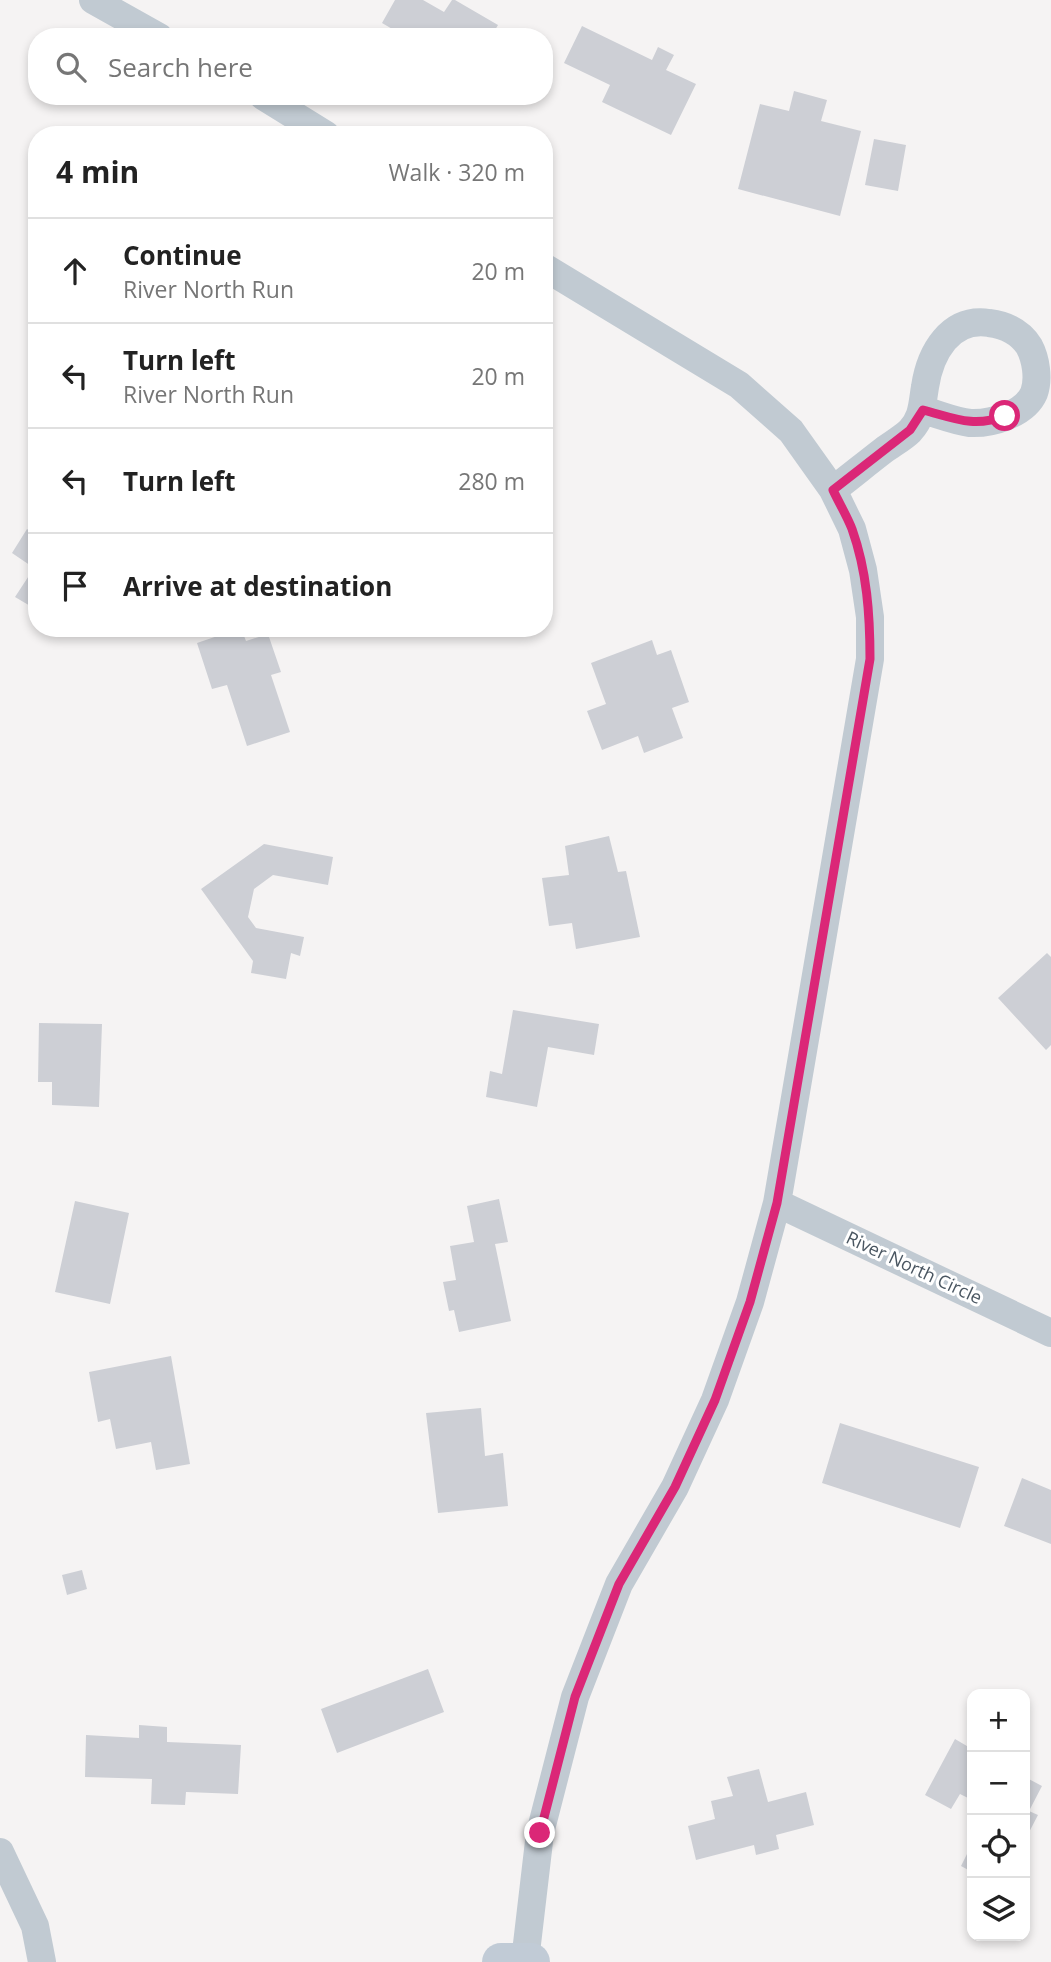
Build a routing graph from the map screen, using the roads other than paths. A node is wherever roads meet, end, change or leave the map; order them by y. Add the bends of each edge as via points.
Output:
1 (93, 0) edge
2 (143, 28) edge
3 (278, 105) edge
4 (311, 126) edge
5 (553, 272) edge
6 (923, 410) dead end
7 (833, 490) junction
8 (777, 1203) junction
9 (1051, 1333) edge
10 (0, 1852) edge
11 (525, 1961) edge
12 (43, 1962) edge
13 (501, 1962) edge
14 (531, 1962) edge

1 - 2 street
3 - 4 street
5 - 7 street via 739,386 791,431
6 - 7 street via 910,430
7 - 8 street via 852,529 863,570 870,659
8 - 9 street, River North Circle
8 - 11 street via 750,1302 715,1400 675,1487 619,1584 575,1697 540,1833
10 - 12 street via 35,1926
11 - 13 street
11 - 14 street

